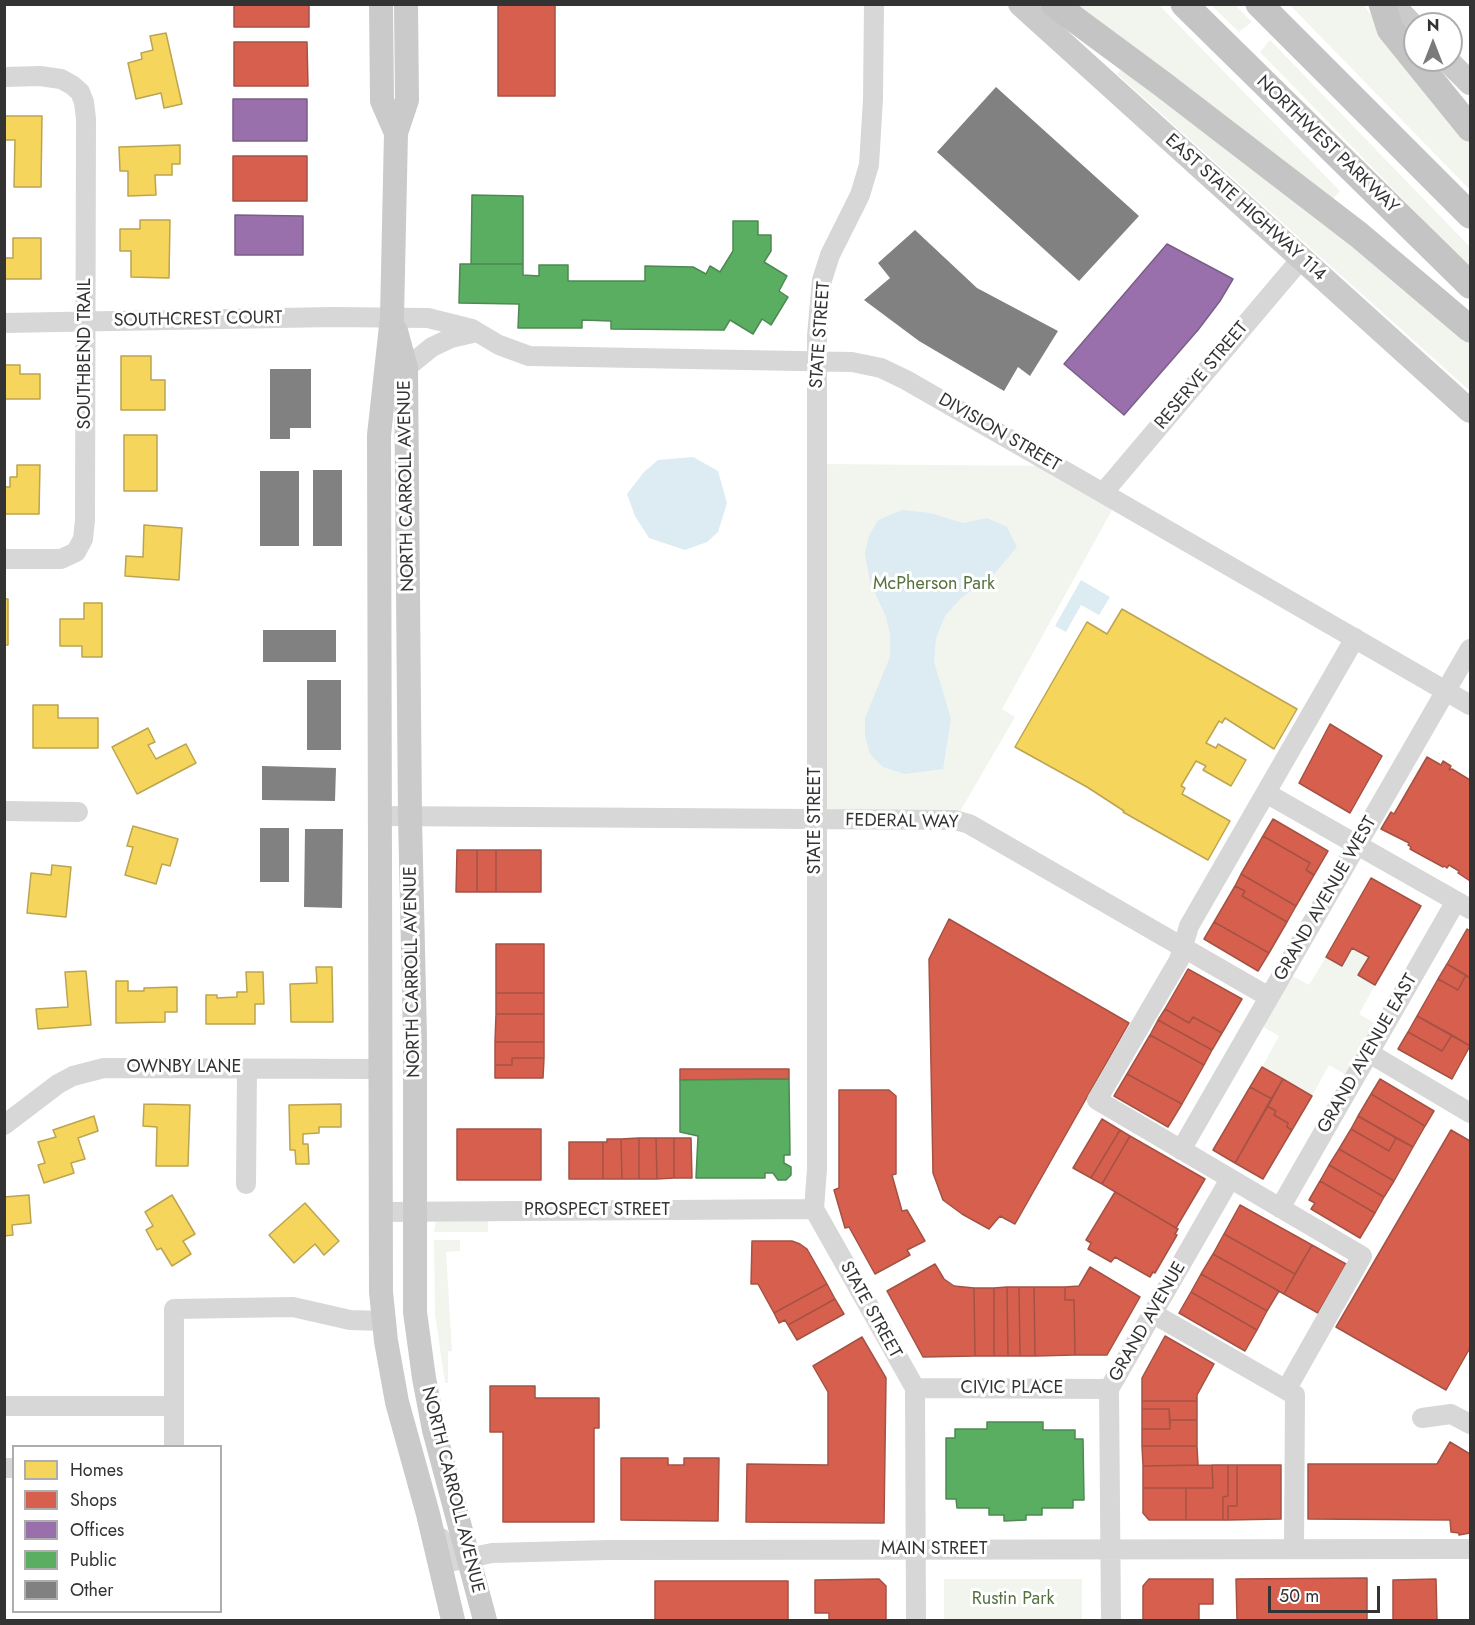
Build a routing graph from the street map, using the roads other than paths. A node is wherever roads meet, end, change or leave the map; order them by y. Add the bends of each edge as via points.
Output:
1 (381, 4) edge
2 (406, 4) edge
3 (874, 4) edge
4 (1020, 4) edge
5 (1054, 4) edge
6 (1184, 4) edge
7 (1259, 4) edge
8 (1382, 4) edge
9 (1392, 4) edge
10 (1403, 15) edge
11 (1403, 45) edge
12 (1425, 72) edge
13 (1459, 72) edge
14 (4, 77) edge
15 (1470, 83) edge
16 (1470, 128) edge
17 (396, 133) junction
18 (1470, 215) edge
19 (1301, 259) junction
20 (1470, 285) edge
21 (392, 317) junction
22 (86, 322) junction
23 (4, 323) edge
24 (1470, 329) edge
25 (477, 332) junction
26 (817, 362) junction
27 (406, 368) junction
28 (1470, 411) edge
29 (1103, 493) junction
30 (4, 559) edge
31 (1355, 638) junction
32 (1470, 649) edge
33 (1446, 691) junction
34 (1470, 705) edge
35 (1266, 793) junction
36 (4, 811) edge
37 (78, 812) dead end
38 (380, 816) junction
39 (410, 817) junction
40 (816, 820) junction
41 (1358, 845) junction
42 (1463, 905) edge
43 (1183, 947) junction
44 (1269, 998) junction
45 (1368, 1053) junction
46 (247, 1068) junction
47 (380, 1069) junction
48 (1470, 1113) edge
49 (4, 1125) edge
50 (1181, 1150) junction
51 (1230, 1179) junction
52 (246, 1184) dead end
53 (1280, 1208) junction
54 (814, 1209) junction
55 (380, 1212) junction
56 (414, 1212) junction
57 (1152, 1313) junction
58 (384, 1321) junction
59 (915, 1388) junction
60 (1109, 1389) junction
61 (1286, 1390) junction
62 (4, 1406) edge
63 (174, 1406) junction
64 (1422, 1418) dead end
65 (1470, 1424) edge
66 (174, 1445) edge
67 (428, 1514) junction
68 (916, 1549) junction
69 (1110, 1549) junction
70 (1294, 1549) junction
71 (1470, 1549) edge
72 (468, 1559) junction
73 (453, 1620) edge
74 (485, 1620) edge
75 (916, 1620) edge
76 (1111, 1620) edge

1 - 17 main road, NORTH CARROLL AVENUE via 382,101
2 - 17 main road, NORTH CARROLL AVENUE via 407,100
3 - 26 street, STATE STREET via 869,165 860,195 822,280
4 - 19 main road, EAST STATE HIGHWAY 114
5 - 24 highway via 1359,235
6 - 20 highway, NORTHWEST PARKWAY
7 - 18 highway
8 - 11 highway via 1390,29
9 - 10 main road
12 - 16 highway
13 - 15 main road
14 - 22 street, SOUTHBEND TRAIL via 61,79 80,92 84,102
17 - 21 main road, NORTH CARROLL AVENUE
19 - 28 main road, EAST STATE HIGHWAY 114
19 - 29 street, RESERVE STREET
21 - 22 street, SOUTHCREST COURT
21 - 25 street, DIVISION STREET via 428,318
21 - 27 main road, NORTH CARROLL AVENUE
21 - 38 main road, NORTH CARROLL AVENUE via 379,435
22 - 23 street, SOUTHCREST COURT
22 - 30 street, SOUTHBEND TRAIL via 83,539 76,552 62,559
25 - 26 street, DIVISION STREET via 529,356
25 - 27 street via 432,346
26 - 29 street, DIVISION STREET via 852,362 881,368
26 - 40 street, STATE STREET
27 - 39 main road, NORTH CARROLL AVENUE
29 - 31 street, DIVISION STREET
31 - 33 street, DIVISION STREET
31 - 35 street
32 - 33 street, GRAND AVENUE WEST
33 - 34 street, DIVISION STREET
33 - 41 street, GRAND AVENUE WEST
35 - 41 street
35 - 43 street via 1189,926
36 - 37 street
38 - 39 street, FEDERAL WAY
38 - 47 main road, NORTH CARROLL AVENUE
39 - 40 street, FEDERAL WAY
39 - 56 main road, NORTH CARROLL AVENUE via 416,1037
40 - 43 street, FEDERAL WAY via 955,820 969,824
40 - 54 street, STATE STREET
41 - 42 street
41 - 44 street, GRAND AVENUE WEST
42 - 45 street, GRAND AVENUE EAST
43 - 44 street, FEDERAL WAY
43 - 50 street via 1097,1100
44 - 50 street, GRAND AVENUE WEST
45 - 48 street
45 - 53 street, GRAND AVENUE EAST
46 - 47 street, OWNBY LANE
46 - 49 street, OWNBY LANE via 104,1068 58,1084
46 - 52 street
47 - 55 main road, NORTH CARROLL AVENUE
50 - 51 street
51 - 53 street
51 - 57 street, GRAND AVENUE
53 - 61 street via 1362,1256
54 - 56 street, PROSPECT STREET
54 - 59 street, STATE STREET
55 - 56 street, PROSPECT STREET
55 - 58 main road, NORTH CARROLL AVENUE
56 - 72 main road, NORTH CARROLL AVENUE via 416,1312 424,1378
57 - 60 street, GRAND AVENUE
57 - 61 street
58 - 63 street via 350,1320 293,1307 174,1309
58 - 67 main road, NORTH CARROLL AVENUE via 397,1402
59 - 60 street, CIVIC PLACE
59 - 68 street, STATE STREET
60 - 69 street, GRAND AVENUE
61 - 70 street via 1295,1395
62 - 63 street
63 - 66 street
64 - 65 street via 1451,1414
67 - 72 street via 449,1560
67 - 73 main road, NORTH CARROLL AVENUE
68 - 69 street, MAIN STREET
68 - 72 street, MAIN STREET via 492,1553
68 - 75 street, STATE STREET
69 - 70 street, MAIN STREET
69 - 76 street, GRAND AVENUE
70 - 71 street, MAIN STREET
72 - 74 main road, NORTH CARROLL AVENUE

